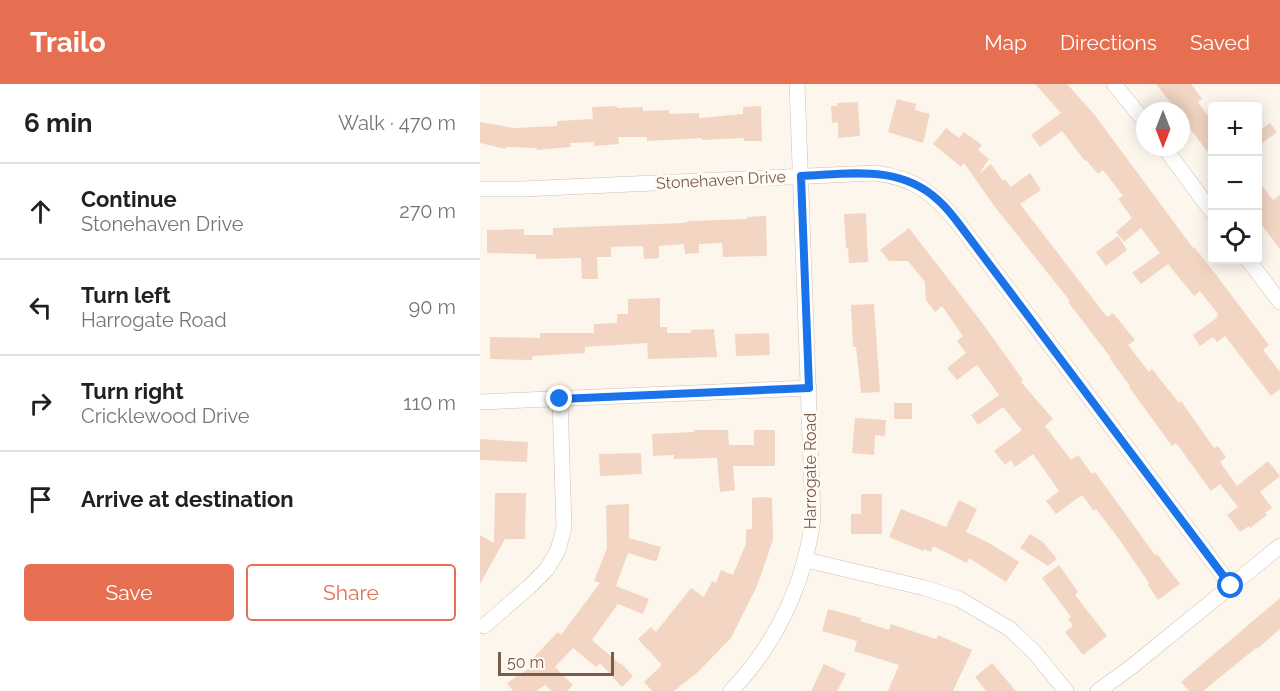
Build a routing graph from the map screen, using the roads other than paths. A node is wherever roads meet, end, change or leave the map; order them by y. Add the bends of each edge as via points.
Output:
1 (797, 84) edge
2 (1114, 84) edge
3 (1136, 111) edge
4 (1171, 156) edge
5 (801, 176) junction
6 (480, 189) edge
7 (1211, 210) edge
8 (1251, 264) edge
9 (1280, 302) edge
10 (809, 388) junction
11 (560, 399) junction
12 (480, 402) edge
13 (1280, 546) edge
14 (806, 560) junction
15 (1231, 586) junction
16 (484, 626) dead end
17 (731, 691) edge
18 (1066, 691) edge
19 (1098, 691) edge

1 - 5 street, Harrogate Road
2 - 3 street
4 - 7 street
5 - 6 street, Stonehaven Drive
5 - 10 street, Harrogate Road
5 - 15 street, Stonehaven Drive via 897,176 939,200
8 - 9 street
10 - 11 street
10 - 14 street, Harrogate Road via 813,518
11 - 12 street
11 - 16 street via 564,528 558,550 547,569
13 - 15 street
14 - 17 street, Harrogate Road via 780,627
14 - 18 street via 959,599 1010,629
15 - 19 street

